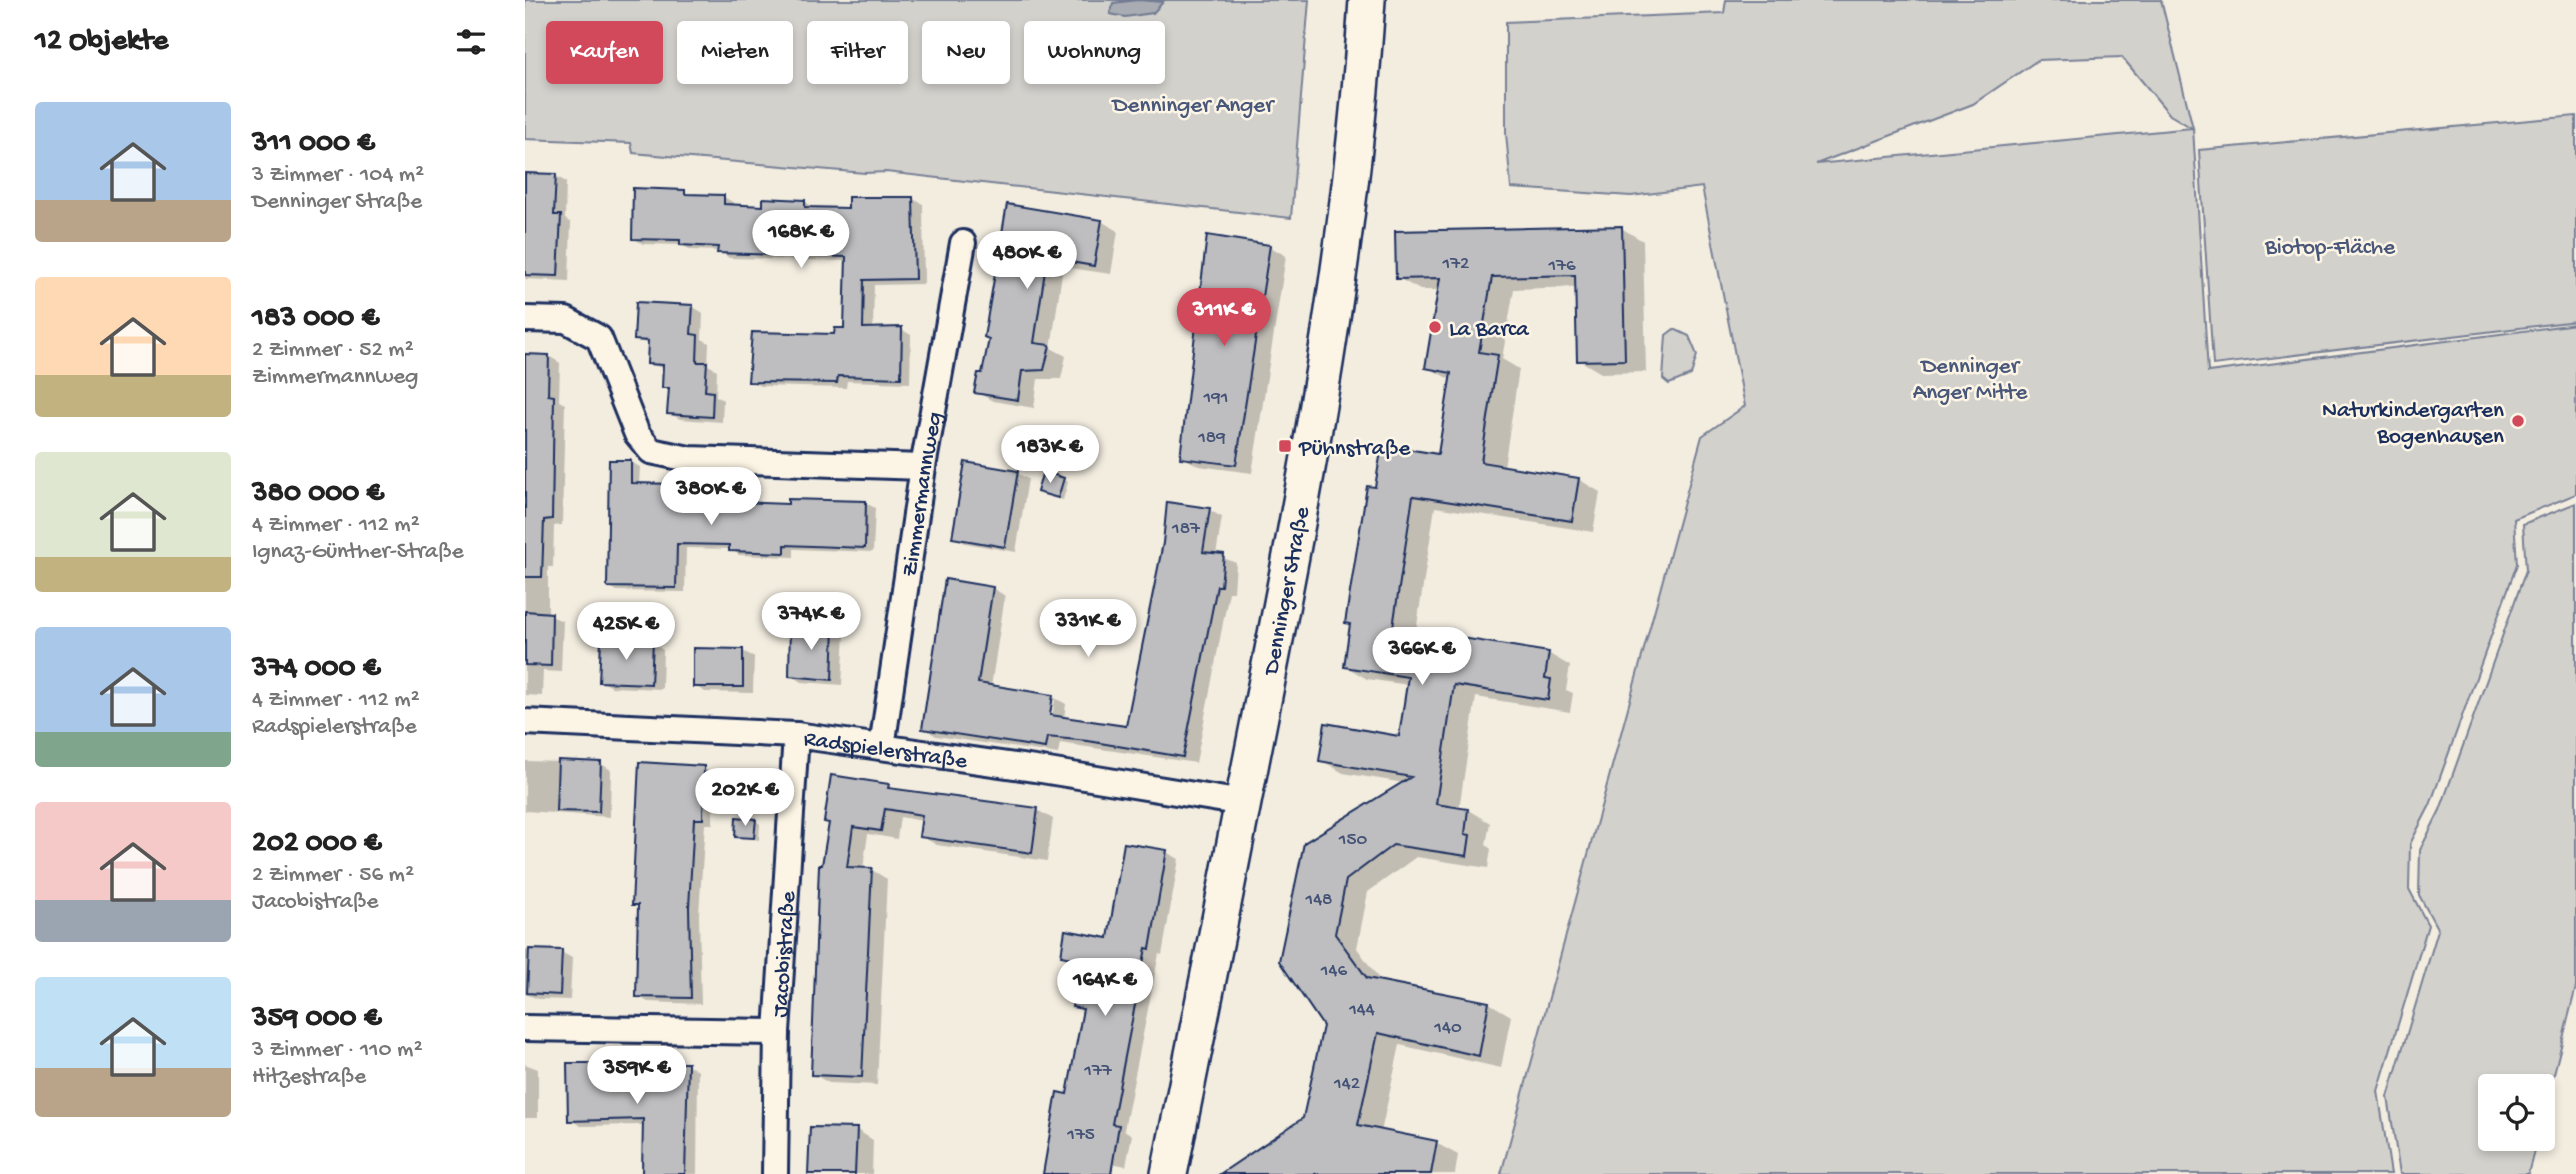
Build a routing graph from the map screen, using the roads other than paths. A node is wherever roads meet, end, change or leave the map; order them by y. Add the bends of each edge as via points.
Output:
1 (1367, 0) edge
2 (963, 243) dead end
3 (525, 319) edge
4 (923, 467) junction
5 (525, 722) edge
6 (796, 735) junction
7 (882, 747) junction
8 (1243, 803) junction
9 (525, 1027) edge
10 (777, 1032) junction
11 (775, 1174) edge
12 (1169, 1174) edge

1 - 8 street, Denninger Straße via 1324,373
2 - 4 street, Zimmermannweg
3 - 4 street via 566,320 599,338 637,434 651,451 689,459
4 - 7 street, Zimmermannweg
5 - 6 street, Radspielerstraße
6 - 7 street, Radspielerstraße
6 - 10 street, Jacobistraße
7 - 8 street, Radspielerstraße
8 - 12 street, Denninger Straße
9 - 10 street
10 - 11 street, Jacobistraße

